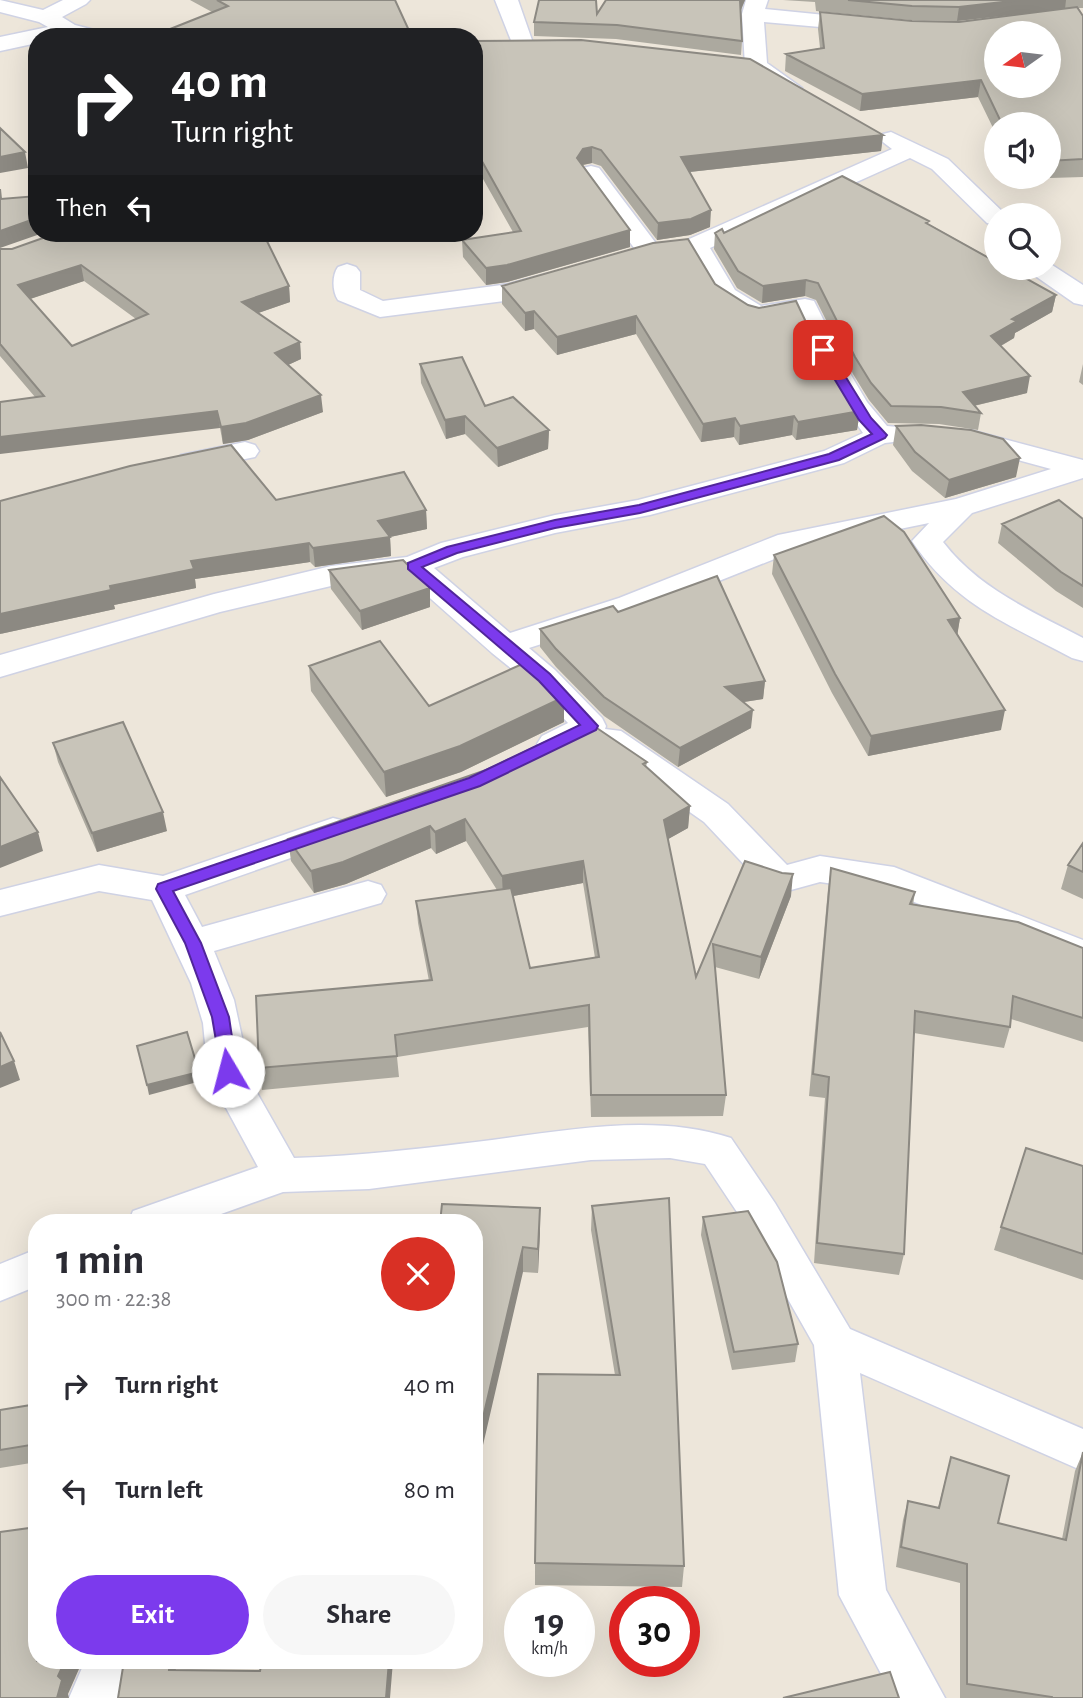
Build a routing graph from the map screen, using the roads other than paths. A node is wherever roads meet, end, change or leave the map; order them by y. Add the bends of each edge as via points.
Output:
1 (79, 0) edge
2 (506, 0) edge
3 (0, 6) edge
4 (755, 7) edge
5 (46, 17) junction
6 (884, 26) edge
7 (64, 28) edge
8 (28, 38) edge
9 (522, 43) junction
10 (0, 44) edge
11 (550, 44) edge
12 (498, 45) edge
13 (728, 62) edge
14 (756, 66) junction
15 (808, 97) edge
16 (877, 131) edge
17 (911, 149) junction
18 (591, 173) edge
19 (984, 206) edge
20 (696, 245) junction
21 (347, 272) dead end
22 (565, 277) edge
23 (1058, 280) edge
24 (1083, 297) edge
25 (880, 435) junction
26 (245, 451) dead end
27 (164, 467) edge
28 (1083, 469) edge
29 (962, 507) junction
30 (412, 566) junction
31 (503, 646) junction
32 (1083, 651) edge
33 (0, 666) edge
34 (590, 726) junction
35 (521, 760) edge
36 (358, 822) edge
37 (164, 889) junction
38 (368, 894) dead end
39 (0, 902) edge
40 (193, 943) junction
41 (1083, 955) edge
42 (282, 1175) junction
43 (173, 1214) edge
44 (28, 1271) edge
45 (0, 1283) edge
46 (835, 1342) junction
47 (1083, 1450) edge
48 (106, 1669) edge
49 (93, 1698) edge
50 (921, 1698) edge

1 - 5 street
2 - 9 street
3 - 5 street
4 - 6 street
4 - 14 street
5 - 7 street
8 - 10 street
9 - 11 street
9 - 12 street
13 - 14 street
14 - 15 street
16 - 17 street
17 - 19 street via 940,164
17 - 20 street
18 - 20 street via 639,255
20 - 25 street via 725,295 757,315 805,307 823,350
21 - 22 street via 347,294 380,309 511,292
23 - 24 street
25 - 28 street via 970,438
25 - 30 street via 834,457 640,509 452,550
26 - 27 street
28 - 29 street
29 - 31 street via 789,542 630,605
29 - 32 street via 927,541 947,568 980,596
30 - 31 street
30 - 33 street via 331,576 240,598
31 - 34 street via 544,678
34 - 35 street
34 - 41 street via 716,813 779,880 820,869 894,880
36 - 37 street
37 - 39 street via 99,878
37 - 40 street
38 - 40 street
40 - 42 street via 220,1017 228,1071
42 - 43 street
42 - 46 street via 369,1172 591,1144 670,1142 717,1150
44 - 45 street
46 - 47 street
46 - 50 street via 863,1595
48 - 49 street

